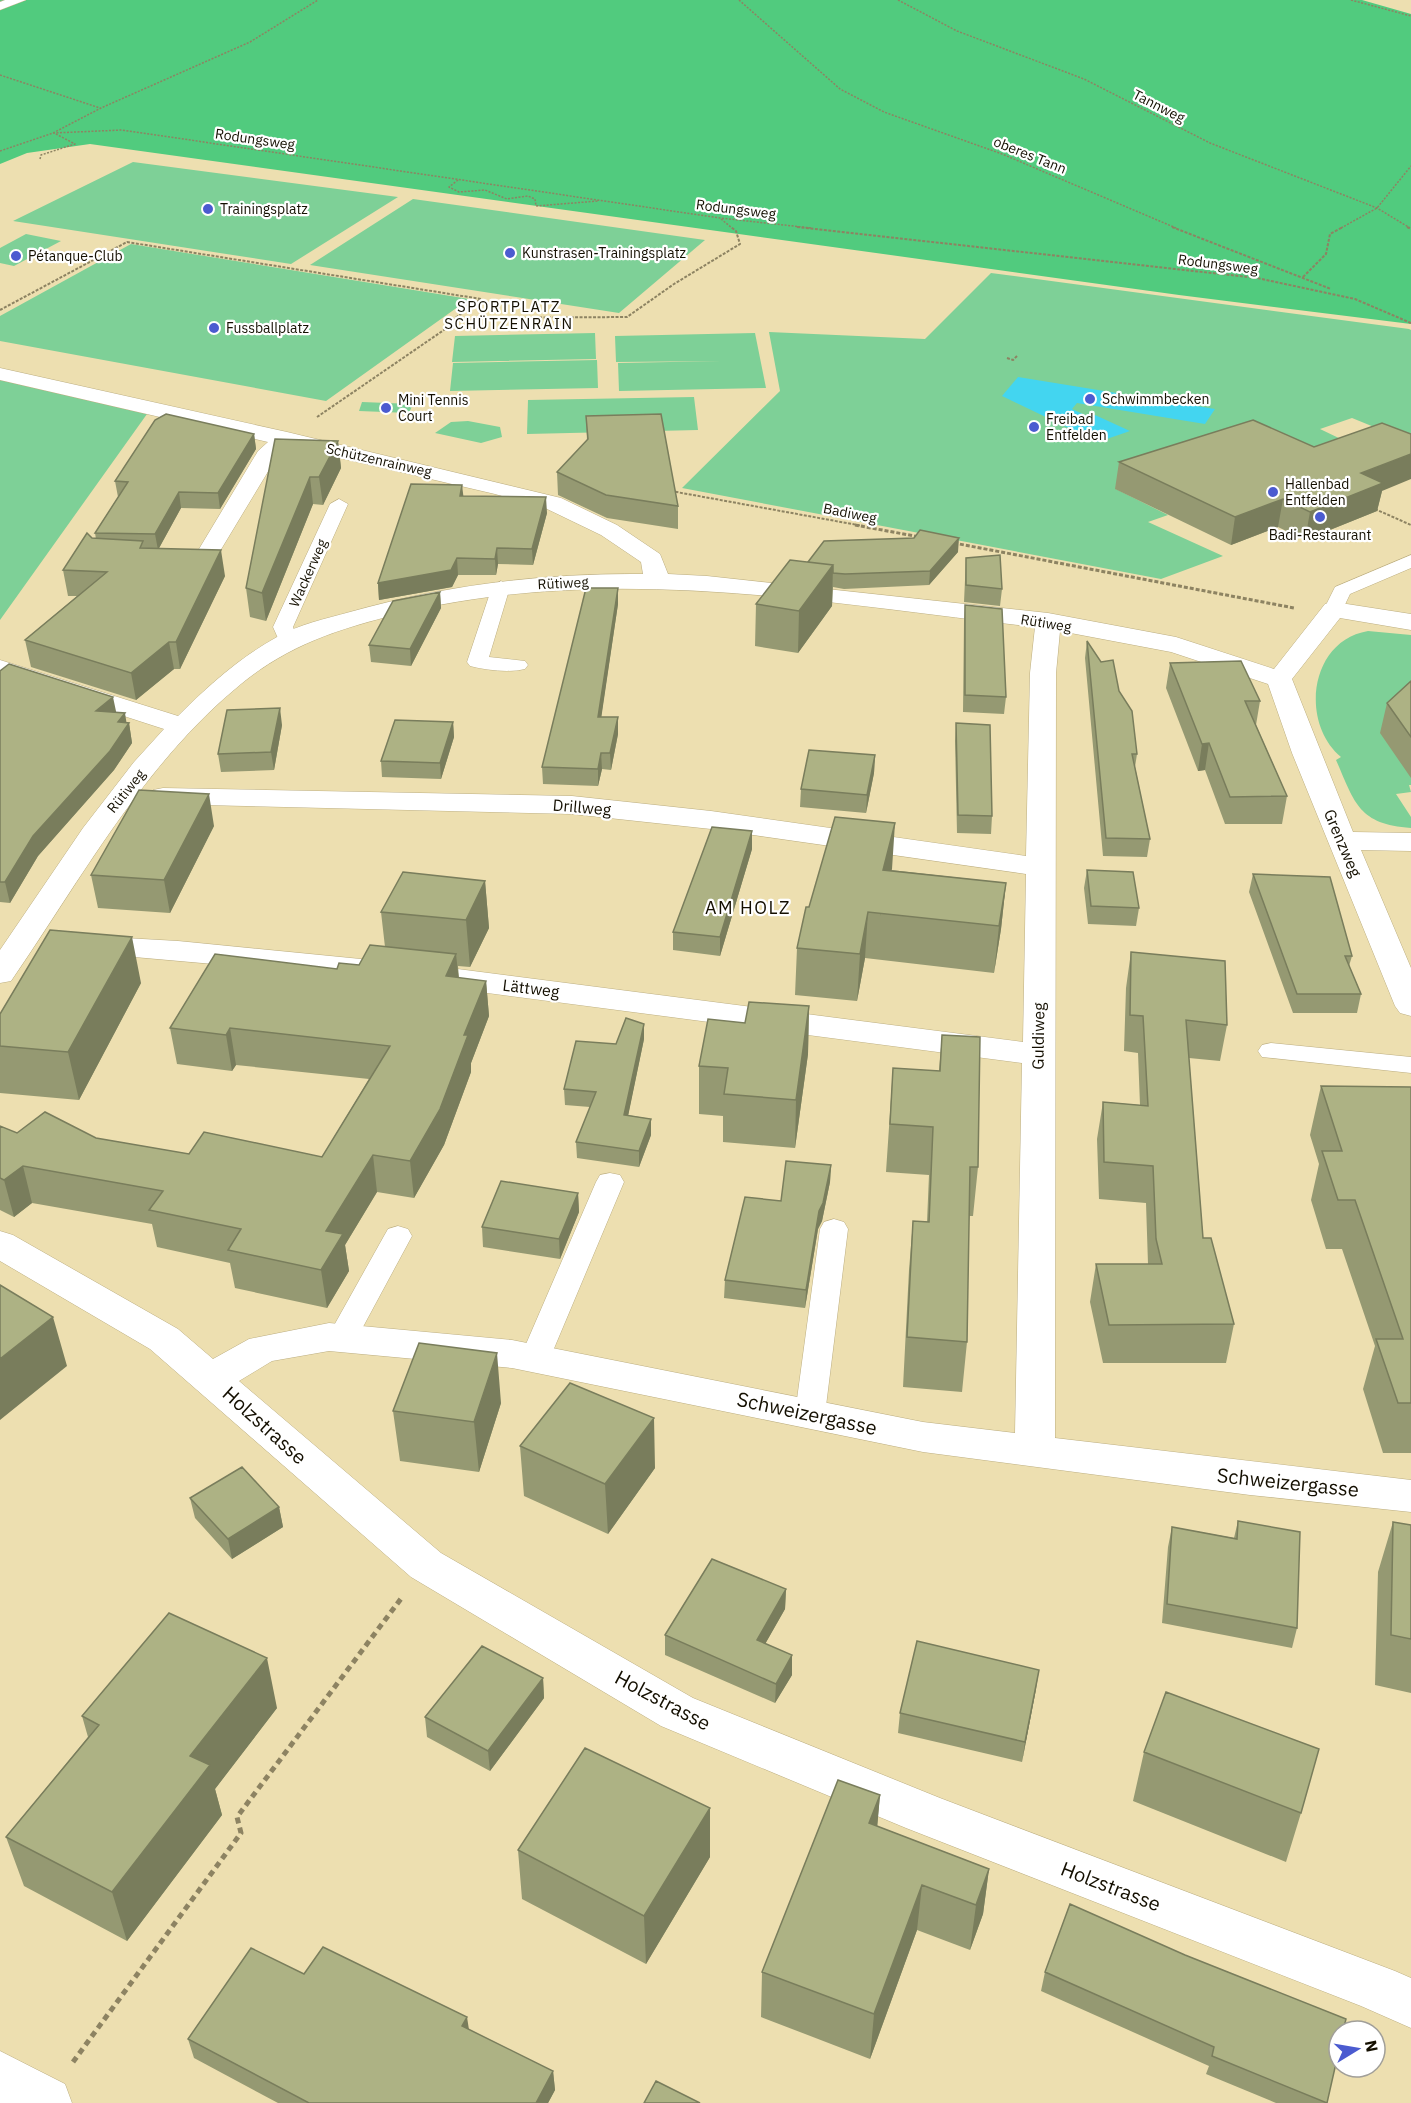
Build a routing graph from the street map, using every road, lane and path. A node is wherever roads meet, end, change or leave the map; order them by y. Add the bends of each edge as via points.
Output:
1 (19, 0) edge
2 (318, 0) edge
3 (739, 0) edge
4 (898, 0) edge
5 (1351, 0) edge
6 (0, 6) edge
7 (1411, 16) edge
8 (0, 75) edge
9 (101, 108) junction
10 (53, 133) junction
11 (0, 151) edge
12 (40, 159) dead end
13 (1411, 166) edge
14 (458, 180) junction
15 (599, 201) junction
16 (1377, 208) junction
17 (720, 218) junction
18 (1411, 229) edge
19 (1303, 278) junction
20 (1337, 292) junction
21 (0, 310) edge
22 (457, 321) junction
23 (1411, 323) edge
24 (1017, 356) dead end
25 (1007, 358) dead end
26 (0, 374) edge
27 (286, 438) junction
28 (670, 491) edge
29 (339, 504) dead end
30 (1372, 507) edge
31 (1411, 525) edge
32 (931, 539) edge
33 (953, 543) edge
34 (148, 559) edge
35 (1411, 561) edge
36 (657, 580) junction
37 (501, 588) junction
38 (1334, 609) junction
39 (1048, 621) junction
40 (1411, 622) edge
41 (288, 641) junction
42 (518, 665) dead end
43 (0, 668) edge
44 (1279, 679) junction
45 (181, 726) junction
46 (119, 796) junction
47 (1342, 841) junction
48 (1411, 842) edge
49 (1042, 867) junction
50 (22, 941) junction
51 (0, 974) edge
52 (1411, 1006) edge
53 (1271, 1051) dead end
54 (1038, 1054) junction
55 (1411, 1065) edge
56 (610, 1182) dead end
57 (834, 1230) dead end
58 (398, 1236) dead end
59 (0, 1244) edge
60 (342, 1338) junction
61 (535, 1358) junction
62 (212, 1378) junction
63 (810, 1414) junction
64 (1035, 1451) junction
65 (1411, 1496) edge
66 (426, 1565) junction
67 (1411, 2004) edge
68 (0, 2077) edge
69 (45, 2102) edge

1 - 6 street
2 - 9 path via 250,42
3 - 19 path, oberes Tann via 840,89 884,112 1002,154
4 - 16 path, Tannweg via 957,31 1084,79 1210,143
5 - 7 path
8 - 9 path
9 - 10 path
10 - 11 path
10 - 12 path via 75,144 41,155
10 - 14 path, Rodungsweg via 122,130
13 - 16 path
14 - 15 path, Rodungsweg
14 - 15 path via 448,187 459,192 485,190 507,199 528,196 535,199 536,206
15 - 17 path, Rodungsweg
16 - 18 path, Tannweg
16 - 19 path via 1330,234 1326,254
17 - 20 path, Rodungsweg via 1257,278
17 - 22 path via 736,231 740,244 627,317
19 - 20 path, oberes Tann
20 - 23 path, Rodungsweg via 1384,308
21 - 22 path via 127,242 481,299 454,319
22 - 27 path
24 - 25 path via 1013,360
26 - 27 street, Schützenrainweg
27 - 34 street via 270,451 203,561
27 - 36 street, Schützenrainweg via 553,503 609,530 652,559
28 - 32 path, Badiweg
29 - 41 lane, Wackerweg via 283,627
30 - 31 path
33 - 38 path via 1284,607
35 - 38 lane via 1342,591
36 - 37 street, Rütiweg
36 - 39 street, Rütiweg
37 - 41 street, Rütiweg via 405,605
37 - 42 lane via 477,662
38 - 40 street
38 - 44 street
39 - 44 street, Rütiweg via 1176,645
39 - 49 street, Guldiweg via 1043,673
41 - 45 street, Rütiweg via 234,677
43 - 45 street
44 - 47 street, Grenzweg
45 - 46 street, Rütiweg
46 - 49 street, Drillweg via 572,805 711,820
46 - 50 street, Rütiweg
47 - 48 street
47 - 52 street, Grenzweg
49 - 54 street, Guldiweg
50 - 51 street, Rütiweg
50 - 54 street, Lättweg via 178,950 385,970
53 - 55 lane
54 - 64 street, Guldiweg
56 - 61 lane
57 - 63 lane
58 - 60 lane
59 - 62 street, Holzstrasse via 164,1339
60 - 61 street, Schweizergasse
60 - 62 street, Schweizergasse via 263,1348
61 - 63 street, Schweizergasse
62 - 66 street, Holzstrasse
63 - 64 street, Schweizergasse via 922,1437
64 - 65 street, Schweizergasse
66 - 67 street, Holzstrasse via 676,1712
66 - 69 path via 237,1817 241,1833
68 - 69 street

